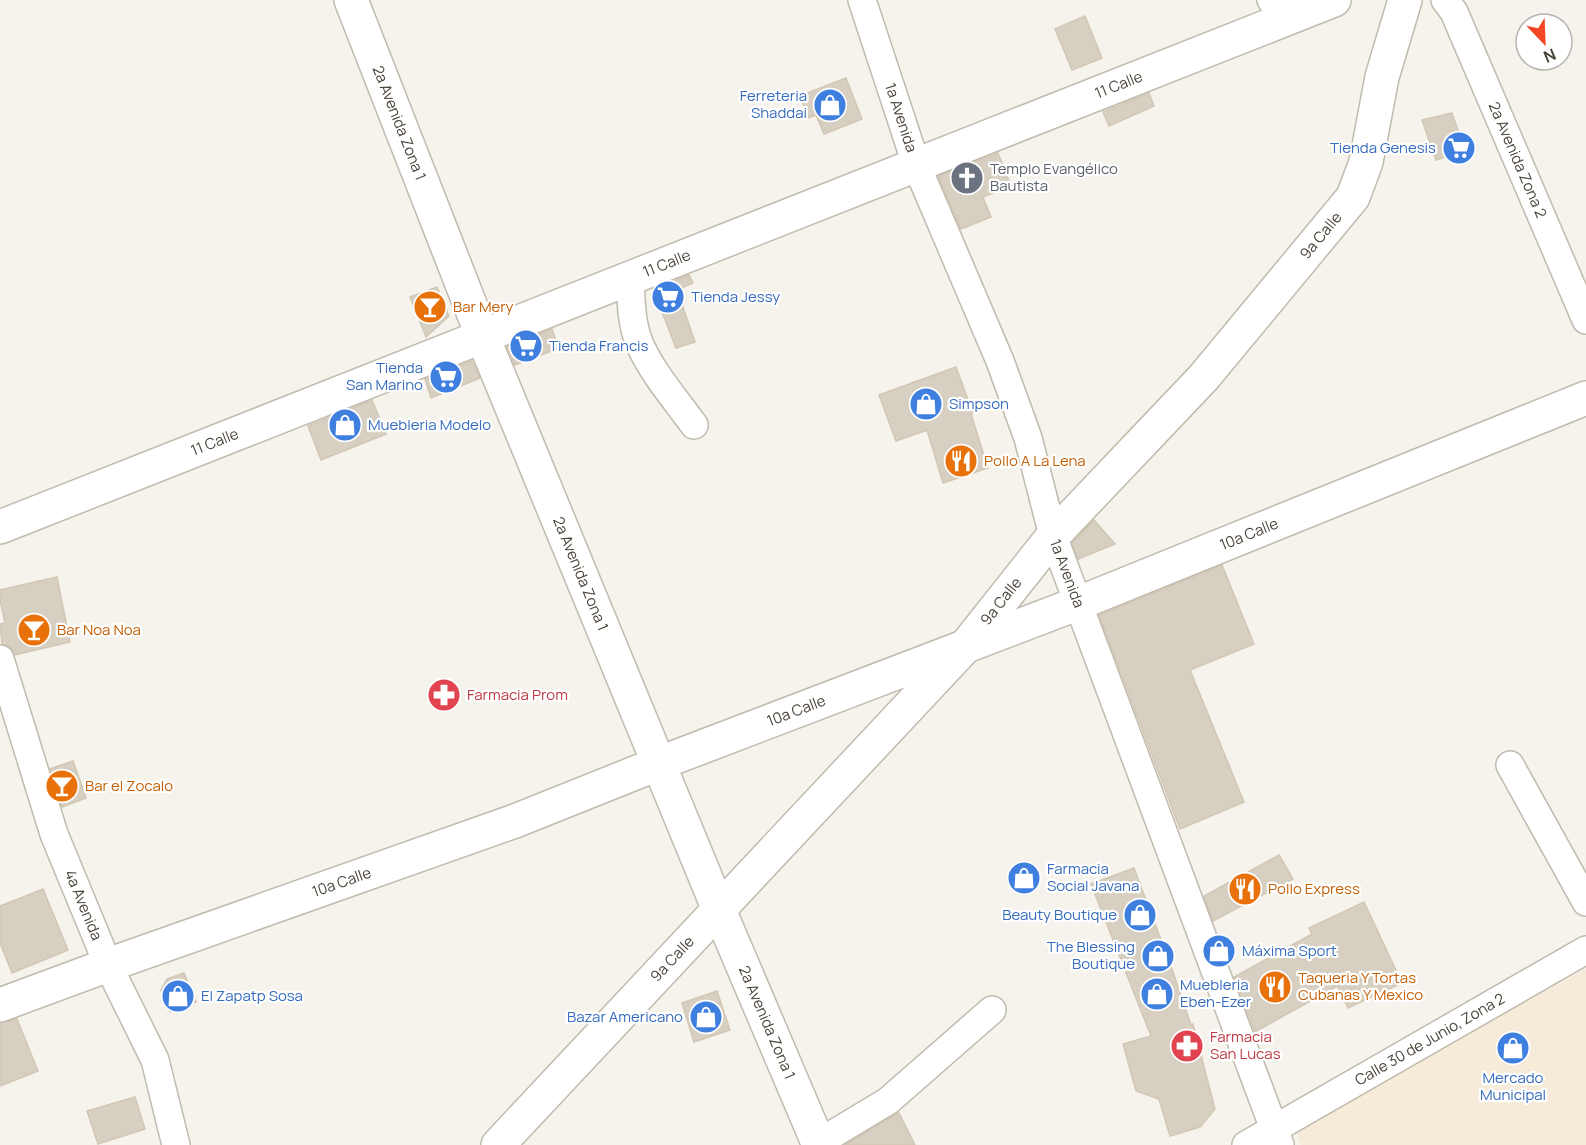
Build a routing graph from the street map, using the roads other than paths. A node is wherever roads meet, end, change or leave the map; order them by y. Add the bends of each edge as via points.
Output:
1 (351, 0) edge
2 (862, 0) edge
3 (1334, 0) edge
4 (1405, 0) edge
5 (1445, 0) edge
6 (1278, 10) edge
7 (916, 164) junction
8 (630, 277) junction
9 (1586, 320) edge
10 (482, 335) junction
11 (1586, 398) edge
12 (694, 425) dead end
13 (0, 527) edge
14 (1053, 536) junction
15 (1079, 603) junction
16 (965, 647) junction
17 (0, 659) edge
18 (660, 763) junction
19 (1510, 765) dead end
20 (1586, 902) edge
21 (719, 910) junction
22 (1586, 950) edge
23 (108, 965) junction
24 (0, 1005) edge
25 (992, 1010) dead end
26 (1277, 1137) edge
27 (819, 1144) edge
28 (176, 1145) edge
29 (498, 1145) edge
30 (1246, 1145) edge

1 - 10 street, 2a Avenida Zona 1
2 - 7 street, 1a Avenida
3 - 6 street, 11 Calle
4 - 14 street, 9a Calle via 1382,77 1366,162 1353,197 1204,377
5 - 9 street, 2a Avenida Zona 2 via 1454,12
6 - 7 street, 11 Calle
7 - 8 street, 11 Calle
7 - 14 street, 1a Avenida via 1004,372 1028,438
8 - 10 street, 11 Calle
8 - 12 street via 632,313 640,345
10 - 13 street, 11 Calle
10 - 18 street, 2a Avenida Zona 1
11 - 15 street, 10a Calle
14 - 15 street, 1a Avenida
14 - 16 street, 9a Calle
15 - 16 street, 10a Calle
15 - 26 street, 1a Avenida
16 - 18 street, 10a Calle
16 - 21 street, 9a Calle
17 - 23 street, 4a Avenida via 54,834
18 - 21 street, 2a Avenida Zona 1
18 - 23 street, 10a Calle via 515,821
19 - 20 street
21 - 27 street, 2a Avenida Zona 1
21 - 29 street, 9a Calle
22 - 26 street, Calle 30 de Junio, Zona 2
23 - 24 street, 10a Calle
23 - 28 street, 4a Avenida via 155,1060
25 - 27 street via 888,1101
26 - 30 street, Calle 30 de Junio, Zona 2

